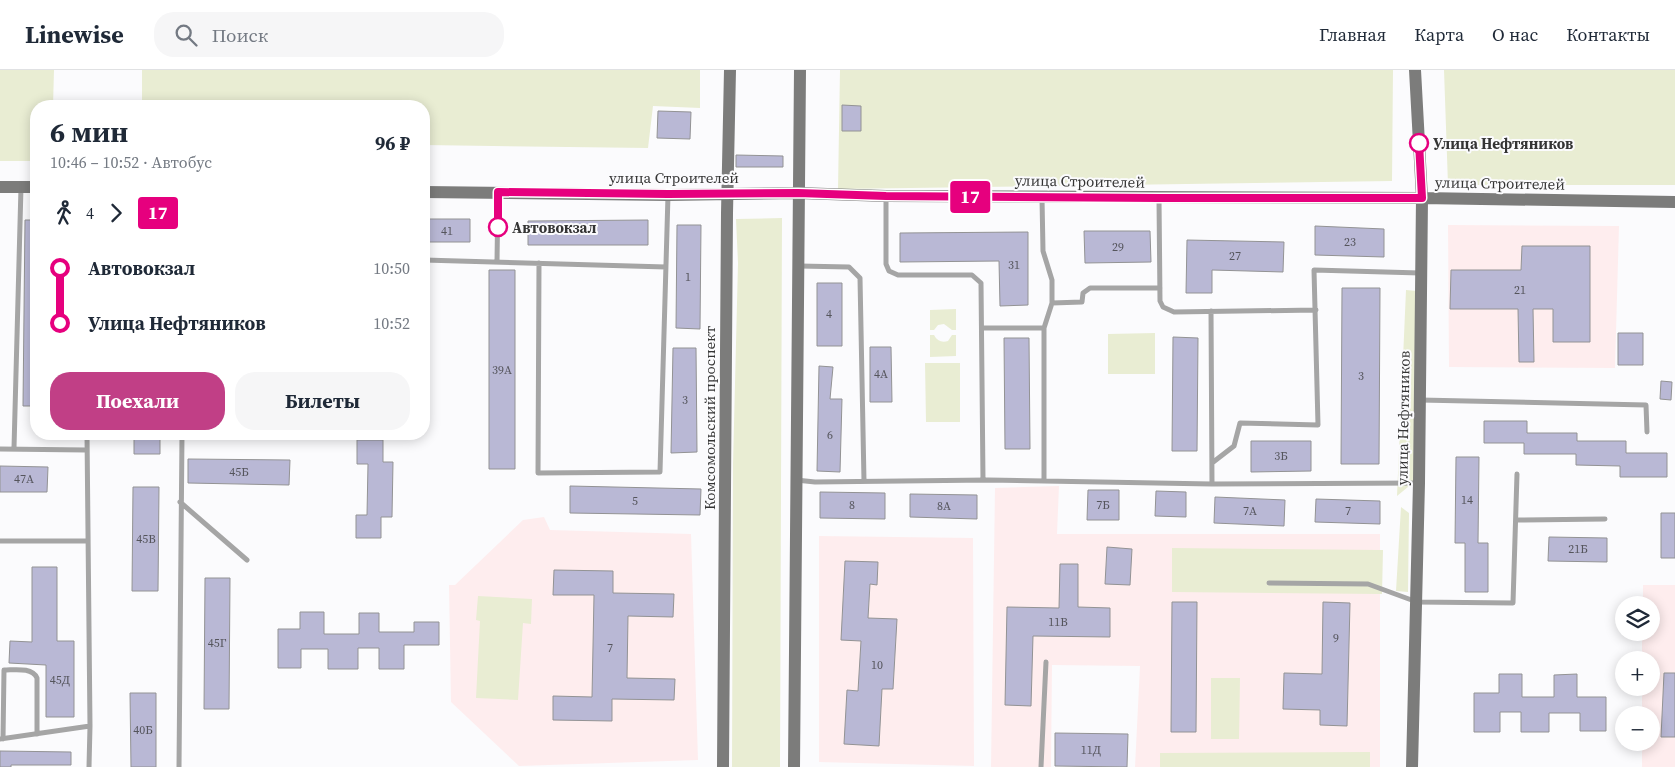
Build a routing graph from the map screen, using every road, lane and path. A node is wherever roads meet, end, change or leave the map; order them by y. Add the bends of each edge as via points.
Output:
1 (730, 70) edge
2 (800, 70) edge
3 (1415, 70) edge
4 (0, 187) edge
5 (22, 187) junction
6 (30, 187) edge
7 (430, 192) edge
8 (498, 192) junction
9 (798, 193) junction
10 (668, 194) junction
11 (727, 194) junction
12 (886, 196) junction
13 (1042, 197) junction
14 (1159, 198) junction
15 (1422, 198) junction
16 (1675, 202) edge
17 (430, 260) edge
18 (498, 262) junction
19 (540, 263) junction
20 (798, 266) junction
21 (666, 267) junction
22 (1421, 273) junction
23 (1160, 288) junction
24 (1052, 303) junction
25 (1316, 310) junction
26 (1211, 311) junction
27 (982, 328) junction
28 (1044, 328) junction
29 (1420, 400) junction
30 (1646, 432) dead end
31 (87, 440) edge
32 (182, 440) edge
33 (0, 448) edge
34 (14, 448) junction
35 (86, 450) junction
36 (1212, 463) junction
37 (1517, 474) dead end
38 (796, 480) junction
39 (983, 480) junction
40 (864, 481) junction
41 (1044, 481) junction
42 (1419, 483) junction
43 (1212, 484) junction
44 (180, 502) junction
45 (1605, 519) dead end
46 (1517, 520) junction
47 (0, 541) edge
48 (88, 541) junction
49 (247, 560) dead end
50 (1269, 583) dead end
51 (1417, 602) junction
52 (1046, 662) dead end
53 (90, 726) junction
54 (37, 734) junction
55 (2, 739) edge
56 (89, 767) edge
57 (179, 767) edge
58 (723, 767) edge
59 (794, 767) edge
60 (1041, 767) edge
61 (1412, 767) edge

1 - 11 main road, Комсомольский проспект
2 - 9 main road
3 - 15 main road, улица Нефтяников
4 - 5 main road
5 - 6 main road
5 - 34 lane
7 - 8 main road, улица Строителей
8 - 10 main road, улица Строителей
8 - 18 lane
9 - 11 main road, улица Строителей
9 - 12 main road, улица Строителей
9 - 20 main road
10 - 11 main road, улица Строителей
10 - 21 lane
11 - 58 main road, Комсомольский проспект
12 - 13 main road, улица Строителей
12 - 27 lane via 886,264 889,271 898,275 976,277 982,285
13 - 14 main road, улица Строителей
13 - 24 lane via 1043,251 1052,280
14 - 15 main road, улица Строителей
14 - 23 lane
15 - 16 main road, улица Строителей
15 - 22 main road, улица Нефтяников
17 - 18 lane
18 - 19 lane
19 - 21 lane
19 - 21 lane via 538,473 660,472
20 - 38 main road
20 - 40 lane via 849,267 860,278
22 - 25 lane via 1314,270
22 - 29 main road, улица Нефтяников
23 - 24 lane via 1090,288 1083,293 1082,302
23 - 26 lane via 1160,300 1167,310
24 - 28 lane
25 - 26 lane
25 - 36 lane via 1318,425 1240,423 1234,446
26 - 36 lane
27 - 28 lane
27 - 39 lane
28 - 41 lane
29 - 30 lane via 1646,405
29 - 42 main road, улица Нефтяников
31 - 35 lane
32 - 44 lane
33 - 34 lane
34 - 35 lane
35 - 48 lane
36 - 43 lane
37 - 46 lane
38 - 40 lane
38 - 59 main road
39 - 40 lane
39 - 41 lane
41 - 43 lane
42 - 43 lane
42 - 51 main road, улица Нефтяников
44 - 49 lane
44 - 57 lane
45 - 46 lane
46 - 51 lane via 1513,603
47 - 48 lane
48 - 53 lane
50 - 51 lane via 1368,584
51 - 61 main road, улица Нефтяников
52 - 60 lane
53 - 54 lane
53 - 56 lane
54 - 55 lane
54 - 55 lane via 35,673 30,670 4,670

